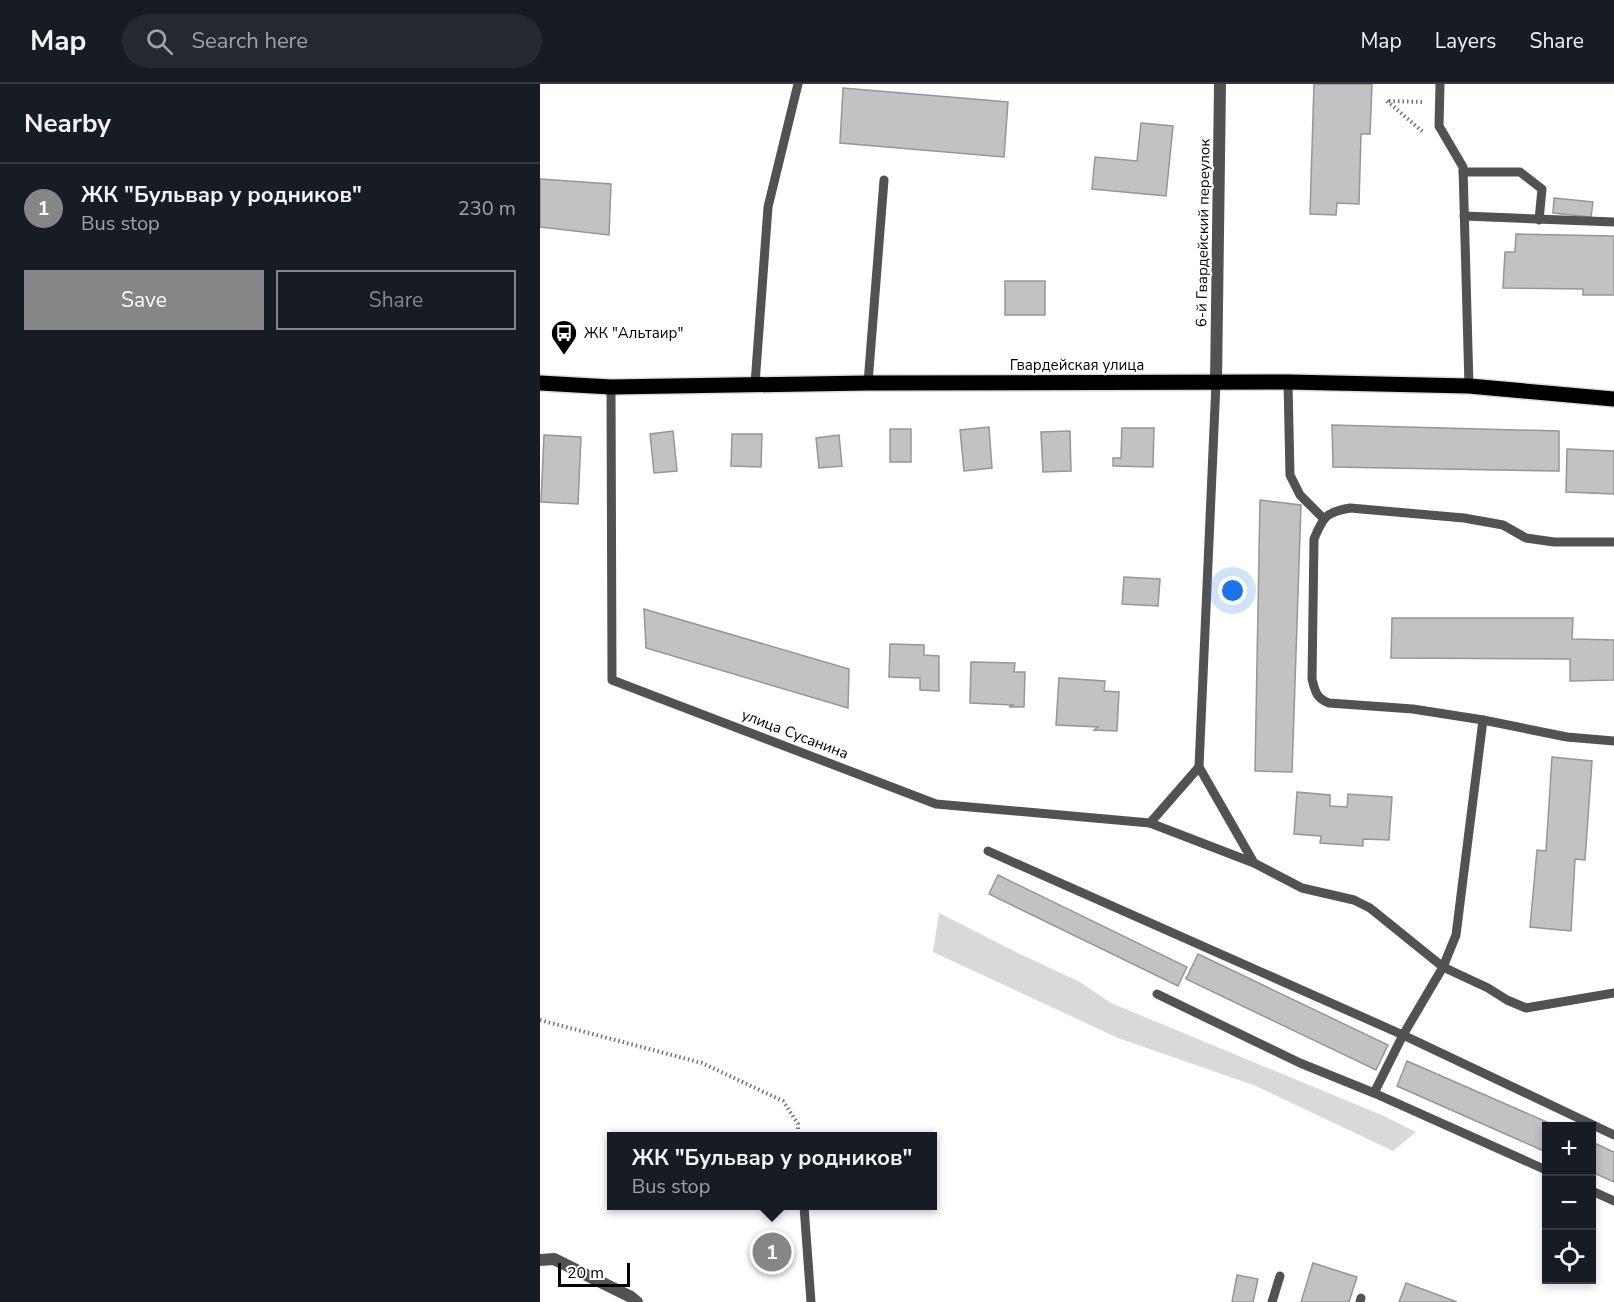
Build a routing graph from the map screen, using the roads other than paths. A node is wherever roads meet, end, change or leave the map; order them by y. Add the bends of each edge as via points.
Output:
1 (798, 84) edge
2 (1220, 84) edge
3 (1440, 84) edge
4 (1463, 172) junction
5 (884, 180) dead end
6 (1464, 216) junction
7 (1539, 220) junction
8 (1614, 222) edge
9 (1288, 382) junction
10 (540, 383) edge
11 (868, 383) junction
12 (1216, 383) junction
13 (755, 384) junction
14 (1469, 386) junction
15 (611, 387) junction
16 (1614, 399) edge
17 (1324, 519) junction
18 (1614, 542) edge
19 (1483, 720) junction
20 (1614, 741) edge
21 (1199, 767) junction
22 (1150, 823) junction
23 (988, 851) dead end
24 (1254, 863) junction
25 (1443, 967) junction
26 (1614, 993) edge
27 (1157, 994) dead end
28 (1403, 1035) junction
29 (1374, 1093) junction
30 (1614, 1135) edge
31 (1542, 1168) edge
32 (1596, 1193) edge
33 (1614, 1201) edge
34 (804, 1210) edge
35 (540, 1260) edge
36 (1280, 1276) dead end
37 (638, 1302) edge
38 (811, 1302) edge
39 (1272, 1302) edge

1 - 13 lane via 768,207
2 - 12 street, 6-й Гвардейский переулок
3 - 4 lane via 1439,126
4 - 6 lane
4 - 7 lane via 1520,172 1542,189
5 - 11 lane
6 - 7 lane
6 - 14 lane
7 - 8 lane
9 - 12 main road, Гвардейская улица
9 - 14 main road, Гвардейская улица
9 - 17 lane via 1290,475 1300,495
10 - 15 main road, Гвардейская улица
11 - 12 main road, Гвардейская улица
11 - 13 main road, Гвардейская улица
12 - 21 lane
13 - 15 main road, Гвардейская улица
14 - 16 main road, Гвардейская улица
15 - 22 lane, улица Сусанина via 612,680 936,804
17 - 18 lane via 1332,511 1350,508 1464,518 1503,525 1526,538 1554,542
17 - 19 lane via 1314,539 1312,679 1320,700
19 - 20 lane via 1567,737
19 - 25 lane via 1456,935
21 - 22 lane
21 - 24 lane
22 - 24 lane, улица Сусанина
23 - 28 lane
24 - 25 lane, улица Сусанина via 1302,888 1354,900 1370,908
25 - 26 lane, улица Сусанина via 1526,1008
25 - 28 lane
27 - 29 lane via 1300,1063
28 - 29 lane
28 - 30 lane
29 - 31 lane
32 - 33 lane
34 - 38 lane
35 - 37 street via 554,1259
36 - 39 lane

